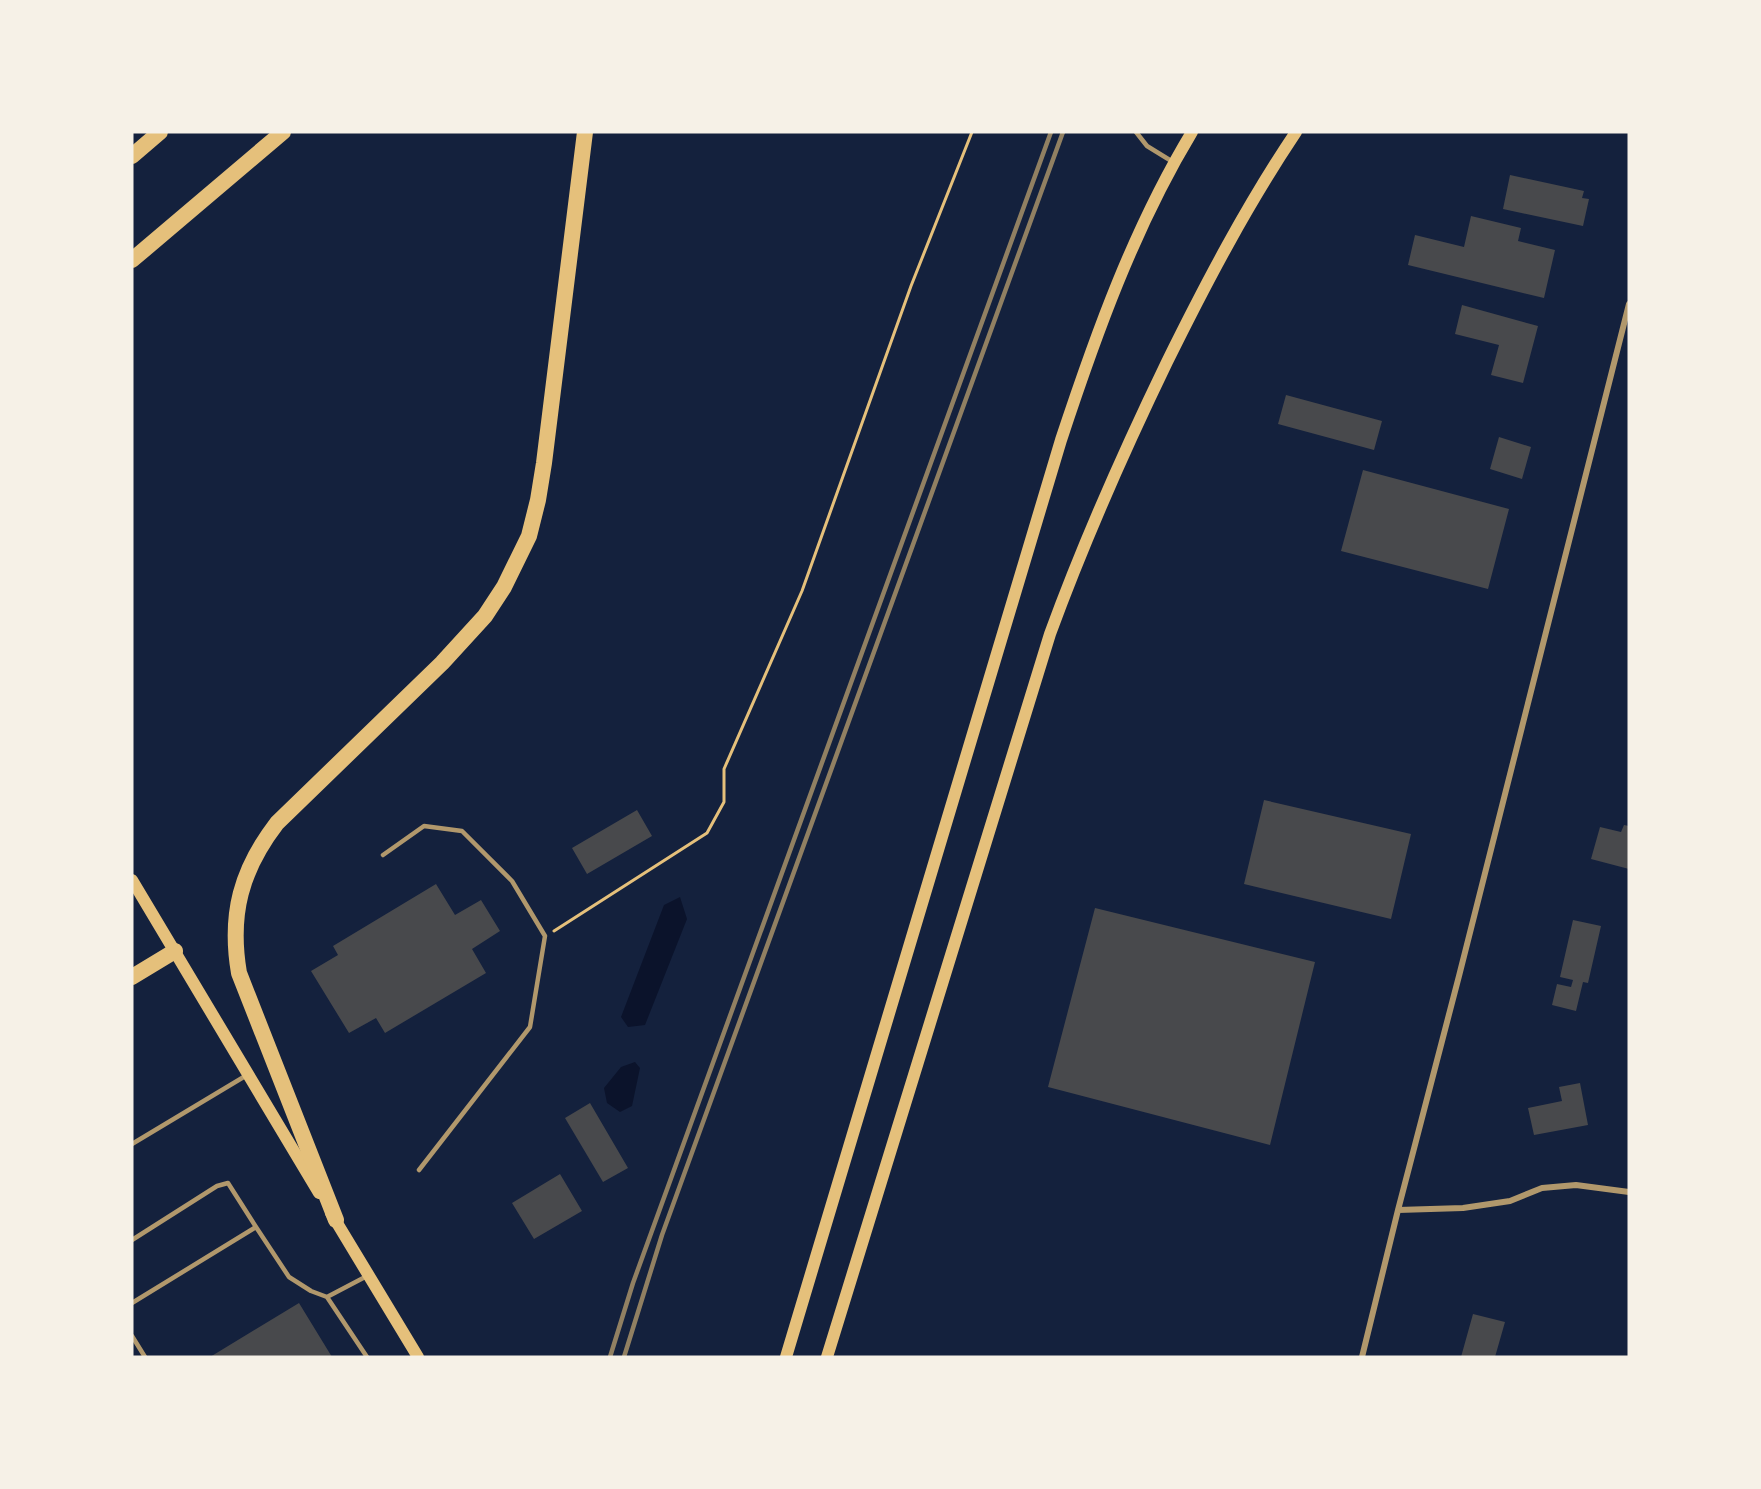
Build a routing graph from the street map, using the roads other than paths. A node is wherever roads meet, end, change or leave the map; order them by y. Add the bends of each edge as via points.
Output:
1 (160, 132) edge
2 (283, 132) edge
3 (585, 132) edge
4 (1136, 132) edge
5 (1192, 132) edge
6 (1296, 132) edge
7 (132, 156) edge
8 (1174, 163) junction
9 (132, 260) edge
10 (1629, 304) edge
11 (383, 855) dead end
12 (132, 880) edge
13 (175, 951) junction
14 (132, 976) edge
15 (247, 1075) junction
16 (132, 1144) edge
17 (419, 1170) dead end
18 (1629, 1192) edge
19 (1398, 1210) junction
20 (336, 1220) junction
21 (256, 1227) junction
22 (132, 1240) edge
23 (370, 1275) junction
24 (327, 1297) junction
25 (132, 1303) edge
26 (132, 1336) edge
27 (145, 1357) edge
28 (367, 1357) edge
29 (418, 1357) edge
30 (786, 1357) edge
31 (828, 1357) edge
32 (1362, 1357) edge

1 - 7 highway
2 - 9 highway
3 - 20 highway via 538,500 522,552 504,588 473,631 277,822 252,859 239,897 235,936 240,973
4 - 8 lane via 1147,146
5 - 8 main road
6 - 31 main road via 1217,264 1142,414 1079,555 1047,645
8 - 30 main road via 1128,257 1065,429
10 - 19 street
11 - 17 lane via 424,826 462,831 512,881 545,936 530,1027
12 - 13 main road
13 - 14 highway
13 - 15 main road
15 - 16 lane
15 - 20 main road
18 - 19 street via 1576,1185 1542,1188 1510,1201 1463,1208
19 - 32 street
20 - 23 main road
21 - 22 lane via 228,1183 217,1186
21 - 24 lane via 289,1277
21 - 25 lane
23 - 24 lane
23 - 29 main road
24 - 28 lane
26 - 27 lane

